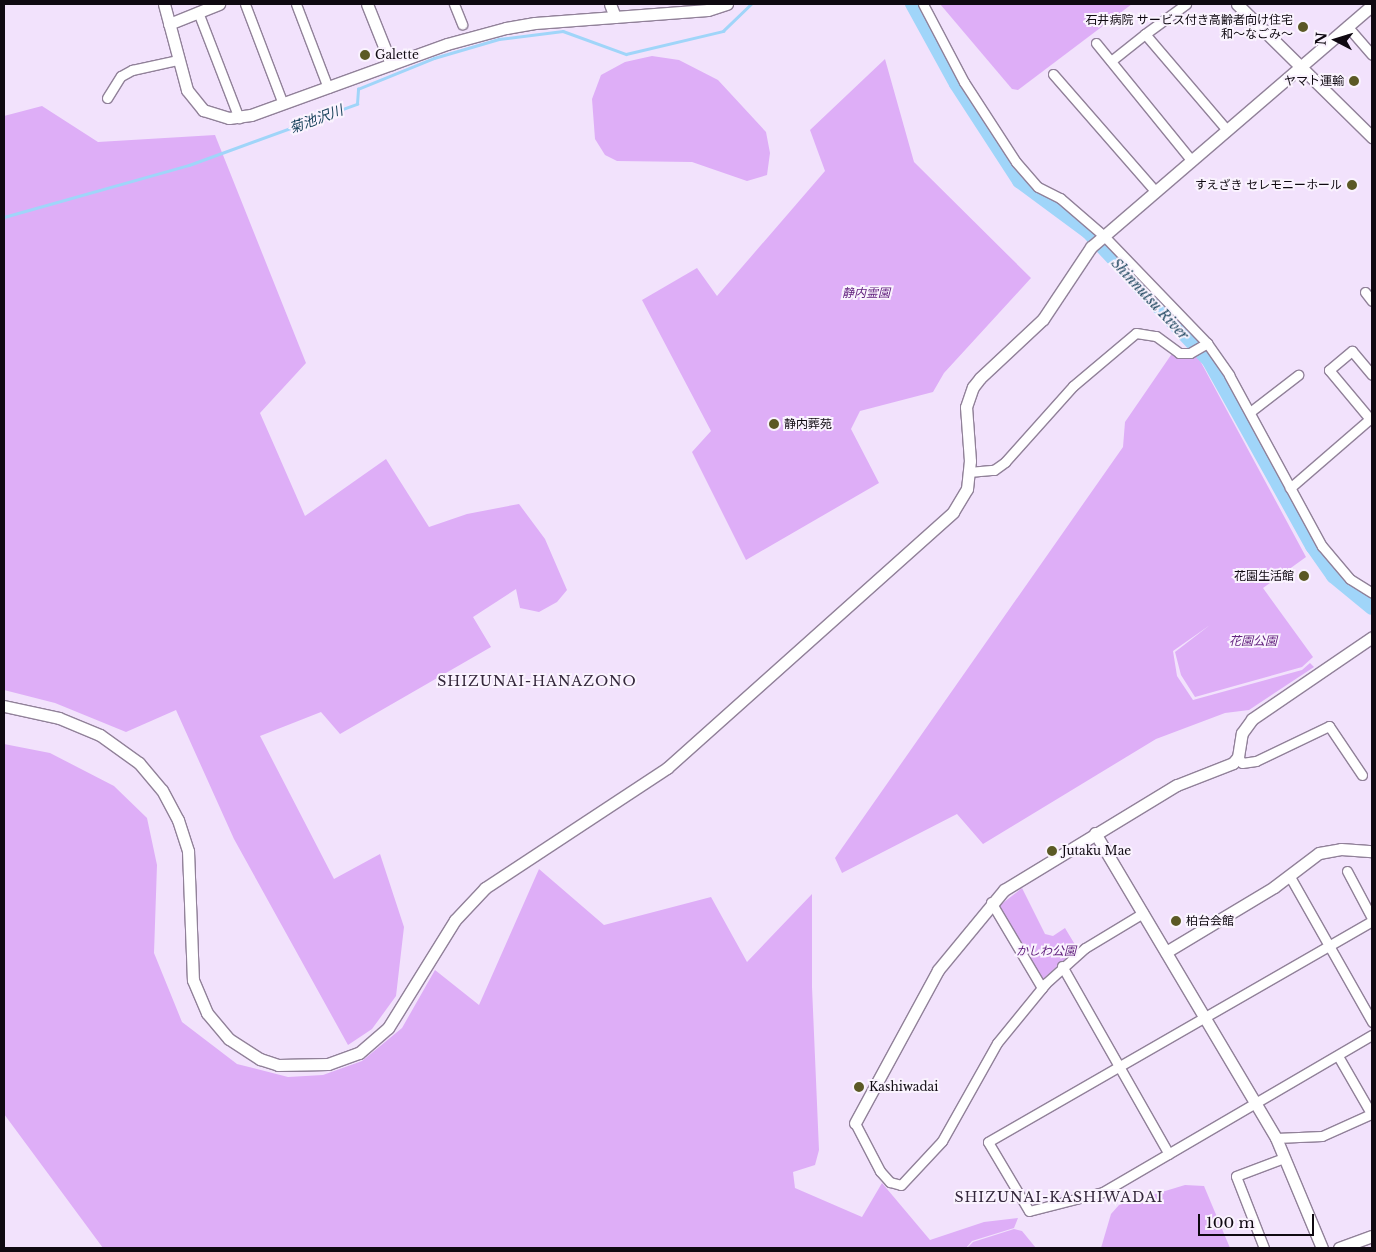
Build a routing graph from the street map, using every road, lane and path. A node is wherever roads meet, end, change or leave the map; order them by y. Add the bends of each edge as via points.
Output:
1 (164, 4) edge
2 (219, 4) edge
3 (245, 4) edge
4 (296, 4) edge
5 (367, 4) edge
6 (454, 4) edge
7 (610, 4) edge
8 (727, 4) edge
9 (923, 4) edge
10 (1186, 4) edge
11 (1237, 4) edge
12 (1372, 5) edge
13 (198, 12) junction
14 (615, 17) junction
15 (168, 24) junction
16 (462, 24) dead end
17 (1347, 26) junction
18 (1145, 34) junction
19 (1096, 44) dead end
20 (1372, 55) edge
21 (177, 60) junction
22 (1111, 61) junction
23 (391, 64) junction
24 (1301, 66) junction
25 (1054, 74) dead end
26 (328, 88) junction
27 (107, 98) dead end
28 (283, 104) junction
29 (239, 118) junction
30 (1227, 130) junction
31 (1372, 137) edge
32 (1191, 160) junction
33 (1155, 192) junction
34 (1102, 237) junction
35 (1365, 292) dead end
36 (1372, 301) edge
37 (1205, 344) junction
38 (1298, 374) dead end
39 (1372, 375) edge
40 (1250, 412) junction
41 (1371, 418) edge
42 (969, 472) junction
43 (1290, 488) junction
44 (1372, 593) edge
45 (1372, 637) edge
46 (4, 706) edge
47 (1238, 757) junction
48 (1362, 775) dead end
49 (1095, 833) junction
50 (1372, 851) edge
51 (1347, 871) dead end
52 (1289, 875) junction
53 (991, 902) junction
54 (1143, 913) junction
55 (1372, 920) edge
56 (1328, 945) junction
57 (1166, 952) junction
58 (1062, 966) junction
59 (1042, 988) junction
60 (1204, 1016) junction
61 (1372, 1022) edge
62 (1372, 1035) edge
63 (1338, 1056) junction
64 (1120, 1067) junction
65 (1256, 1104) junction
66 (1372, 1114) edge
67 (855, 1122) joint
68 (1276, 1138) junction
69 (1169, 1154) junction
70 (1284, 1158) junction
71 (1372, 1236) edge
72 (1264, 1248) edge
73 (1322, 1248) edge
74 (1339, 1248) edge

1 - 15 street
2 - 13 street
3 - 28 street
4 - 26 street
5 - 23 street
6 - 16 street
7 - 14 street
8 - 14 street via 708,10
9 - 34 street via 964,82 1016,162 1038,186 1060,198
10 - 18 street
11 - 24 street
12 - 17 street
13 - 15 street
13 - 29 street
14 - 23 street via 506,28
15 - 21 street
17 - 20 street
17 - 24 street
18 - 22 street
18 - 30 street
19 - 22 street
21 - 27 street via 132,70 121,76
21 - 29 street via 186,90 198,106 215,115
22 - 32 street
23 - 26 street
24 - 30 street
24 - 31 street
25 - 33 street
26 - 28 street
28 - 29 street
30 - 32 street
32 - 33 street
33 - 34 street
34 - 37 street
34 - 42 street via 1091,247 1043,319 972,387 965,419
35 - 36 street
37 - 40 street
37 - 42 street via 1190,353 1179,353 1147,332 1136,333 1073,386 1005,462 994,470
38 - 40 street
39 - 41 street via 1352,351 1329,370
40 - 43 street
41 - 43 street
42 - 46 street via 964,498 953,512 719,724 667,768 485,888 455,920 388,1028 359,1053 328,1064 298,1066 260,1059 229,1039 207,1013 199,998 190,960 192,897 188,851 171,805 151,775 120,746 100,735 59,718
43 - 44 street via 1335,564
45 - 47 street via 1252,719 1242,733
47 - 48 street via 1242,763 1256,761 1329,726
47 - 49 street via 1233,763 1177,785
49 - 53 street via 1017,879
49 - 54 street
50 - 52 street via 1341,849 1318,852
51 - 55 street
52 - 56 street
52 - 57 street
53 - 59 street
53 - 67 street via 938,970
54 - 57 street
54 - 58 street
55 - 56 street
56 - 60 street
56 - 61 street
57 - 60 street
58 - 59 street
58 - 64 street
59 - 67 street via 996,1043 942,1141 901,1185 890,1182 880,1171
60 - 64 street
60 - 65 street
62 - 63 street
63 - 65 street
63 - 66 street
64 - 69 street
64 - 69 street via 988,1142 1024,1207 1029,1211 1103,1192
65 - 68 street
65 - 69 street
66 - 68 street via 1322,1136
68 - 70 street
70 - 72 street via 1236,1176
70 - 73 street
71 - 74 street

